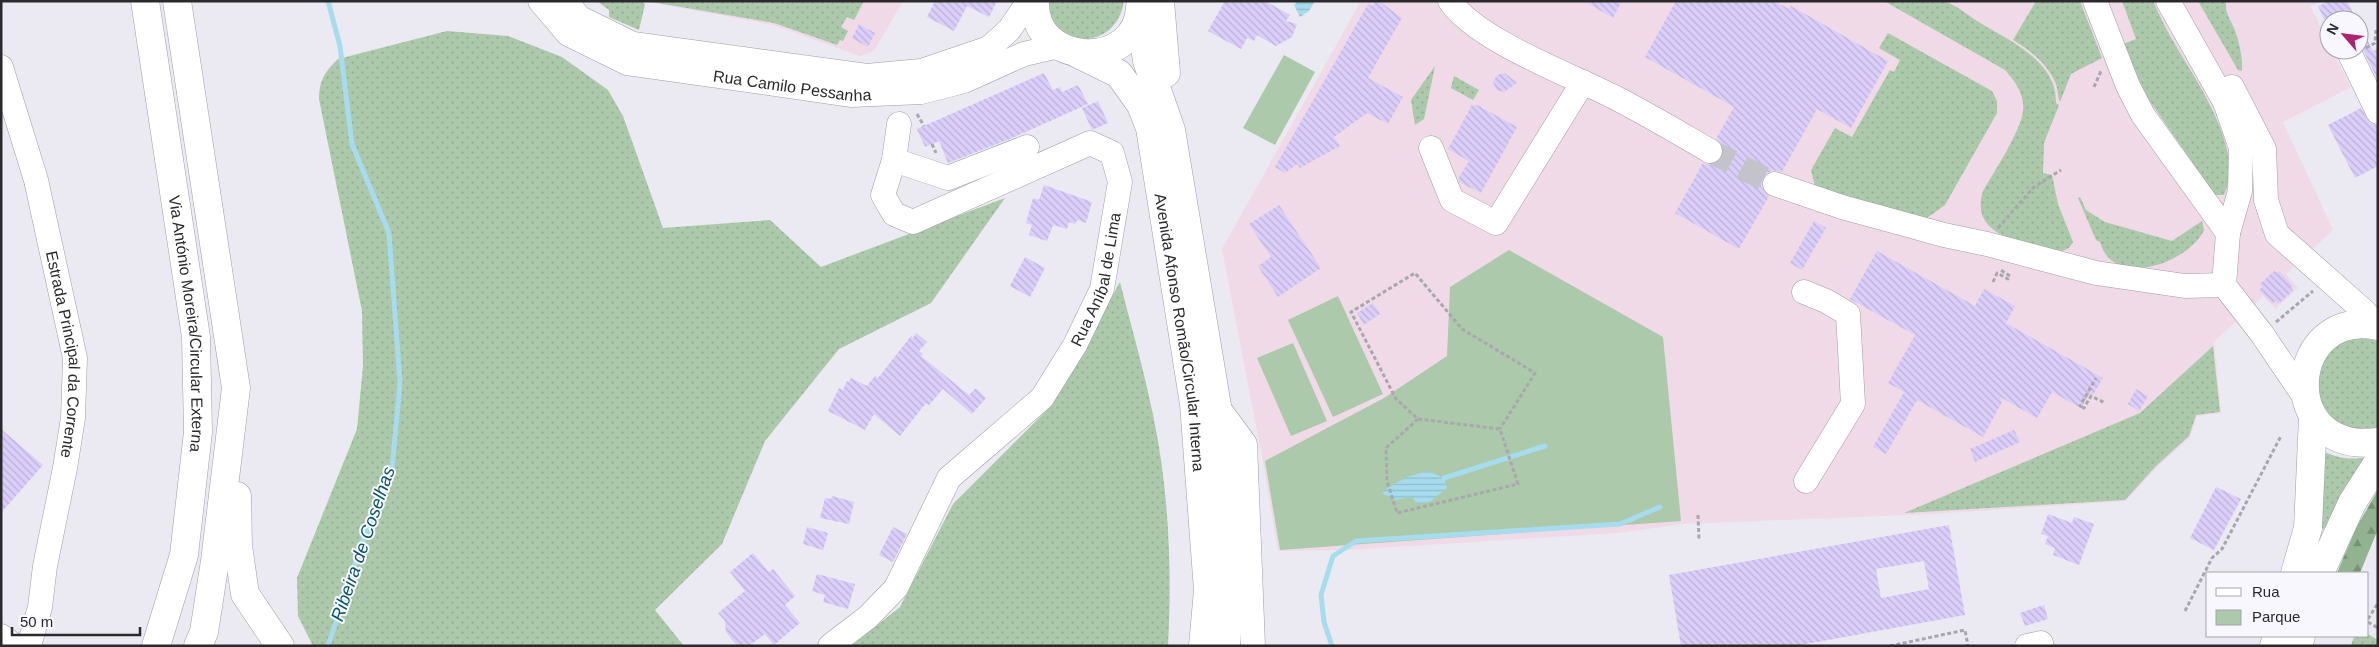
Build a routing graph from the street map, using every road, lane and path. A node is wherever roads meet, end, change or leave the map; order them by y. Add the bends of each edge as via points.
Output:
1 (145, 1) edge
2 (177, 1) edge
3 (540, 1) edge
4 (565, 1) edge
5 (1029, 1) edge
6 (1035, 1) edge
7 (1450, 1) edge
8 (2094, 1) edge
9 (2168, 1) edge
10 (2183, 1) edge
11 (1146, 5) edge
12 (2376, 30) dead end
13 (2375, 43) dead end
14 (1069, 50) junction
15 (2353, 60) edge
16 (1, 67) edge
17 (1583, 82) junction
18 (921, 92) junction
19 (878, 95) junction
20 (2378, 112) edge
21 (899, 124) junction
22 (1026, 147) dead end
23 (1431, 148) dead end
24 (1710, 151) tunnel mouth
25 (894, 160) junction
26 (2061, 170) dead end
27 (1775, 184) tunnel mouth
28 (2228, 233) junction
29 (1987, 244) junction
30 (1998, 269) dead end
31 (2326, 279) junction
32 (1993, 282) dead end
33 (2224, 285) junction
34 (1804, 292) dead end
35 (2377, 325) edge
36 (2262, 334) junction
37 (2096, 378) dead end
38 (236, 388) junction
39 (2105, 403) dead end
40 (1217, 406) junction
41 (2309, 407) junction
42 (1418, 418) junction
43 (1500, 430) junction
44 (2281, 436) dead end
45 (2378, 442) edge
46 (2378, 462) edge
47 (1806, 481) dead end
48 (1698, 515) dead end
49 (1699, 539) dead end
50 (2295, 572) edge
51 (2320, 572) edge
52 (2378, 603) edge
53 (2185, 611) dead end
54 (2369, 618) edge
55 (1, 636) edge
56 (15, 646) edge
57 (29, 646) edge
58 (156, 646) edge
59 (198, 646) edge
60 (280, 646) edge
61 (830, 646) edge
62 (1203, 646) edge
63 (1226, 646) edge
64 (1253, 646) edge
65 (1890, 646) edge
66 (1968, 646) edge

1 - 58 main road, Via António Moreira/Circular Externa via 196,337 197,422 184,555
2 - 38 main road, Via António Moreira/Circular Externa
3 - 19 street, Rua Camilo Pessanha via 568,34 627,63 852,95
4 - 5 street, Rua Camilo Pessanha via 580,18 633,44 868,76 921,71 989,48 1009,30
6 - 14 main road via 1039,23 1047,36
7 - 17 street via 1456,11 1488,33 1542,64
8 - 28 street via 2143,115
9 - 28 street via 2225,102 2240,148 2240,191
10 - 31 street via 2264,149 2266,200 2277,234
11 - 14 main road via 1134,27 1117,45 1095,54
11 - 40 main road, Avenida Afonso Romão/Circular Interna via 1147,62 1171,130
12 - 13 path
14 - 18 street, Rua Camilo Pessanha via 1024,54 964,80
14 - 62 main road, Avenida Afonso Romão/Circular Interna via 1119,74 1141,105 1150,128 1194,404 1208,590
15 - 20 street
16 - 57 street, Estrada Principal da Corrente via 36,180 74,358 73,418 40,607
17 - 23 street via 1496,223 1452,200
17 - 24 street
18 - 19 street, Rua Camilo Pessanha
18 - 21 street
19 - 21 street
21 - 25 street, Rua Aníbal de Lima
22 - 25 street via 948,178
25 - 61 street, Rua Aníbal de Lima via 883,195 894,214 913,222 1090,143 1112,153 1120,182 1102,289 1075,346 1042,398 949,478 896,588 868,617
26 - 29 path via 2034,187 2001,223
27 - 29 street via 1842,207
28 - 33 street
29 - 33 street via 2096,273 2185,286
30 - 32 path via 2010,276 2008,279 1997,273
31 - 35 street
31 - 36 path
33 - 36 street
34 - 47 street via 1848,314 1853,404
35 - 41 main road via 2356,324 2337,330 2321,341 2309,357 2304,376
36 - 41 street
37 - 39 path via 2080,406 2084,408 2091,396
38 - 59 main road, Via António Moreira/Circular Externa via 215,561 204,632
38 - 60 main road via 238,546 245,594
40 - 63 main road, Avenida Afonso Romão/Circular Interna via 1230,592
40 - 64 street, Avenida Afonso Romão/Circular Interna via 1245,444
41 - 45 main road via 2326,431 2343,440 2361,444
41 - 50 main road via 2308,528
42 - 43 path
42 - 43 path via 1386,448 1386,481 1397,513 1518,484
42 - 43 path via 1396,399 1352,312 1415,273 1462,329 1535,373
44 - 53 path via 2222,549 2212,558
46 - 51 main road via 2352,503
48 - 49 path
52 - 54 path
55 - 56 street
65 - 66 path via 1965,630

